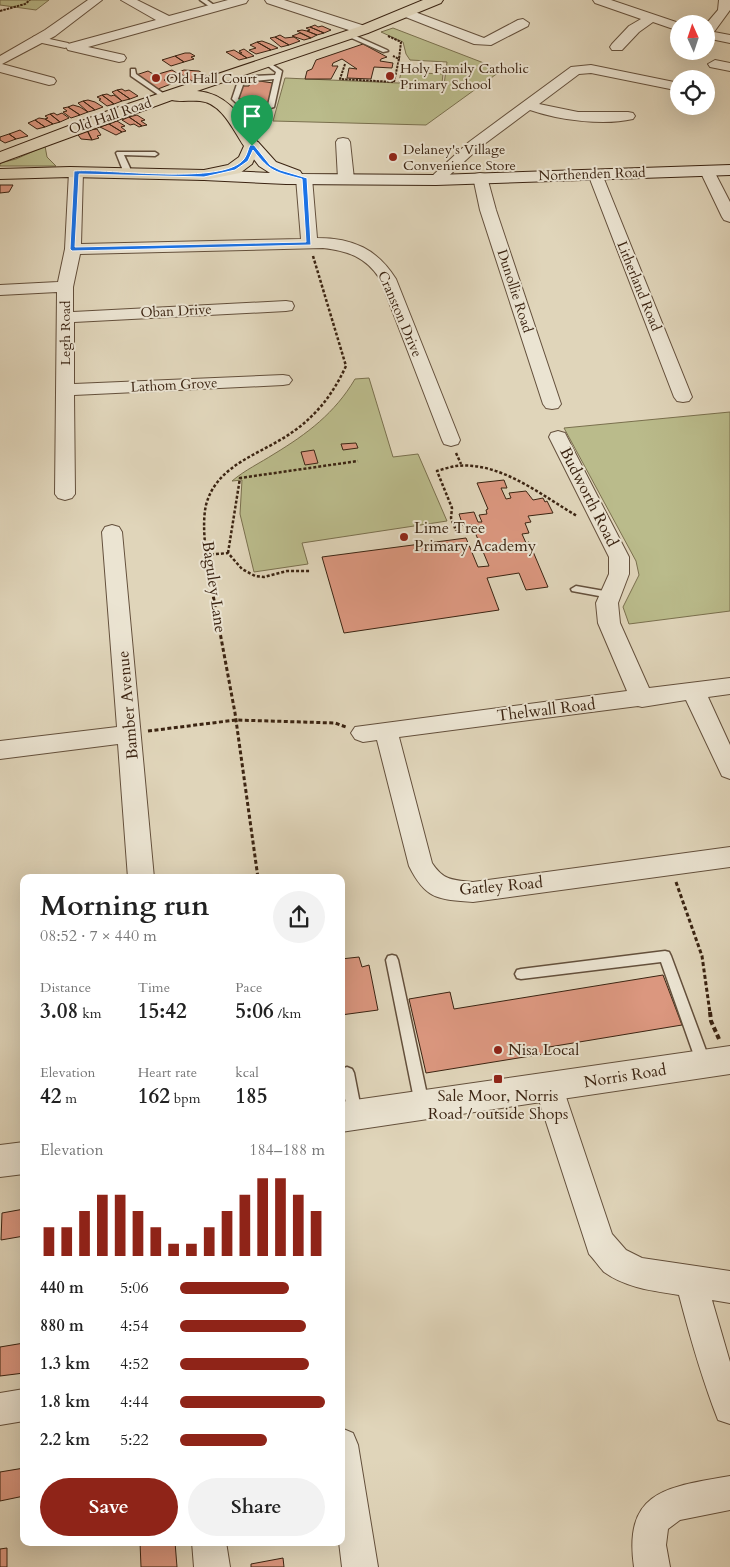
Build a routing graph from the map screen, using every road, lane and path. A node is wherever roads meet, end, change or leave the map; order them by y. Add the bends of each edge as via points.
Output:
1 (30, 0) edge
2 (96, 0) edge
3 (127, 0) edge
4 (203, 0) edge
5 (242, 0) edge
6 (271, 0) edge
7 (436, 0) edge
8 (599, 0) edge
9 (724, 0) edge
10 (730, 2) edge
11 (215, 8) junction
12 (0, 11) edge
13 (407, 13) junction
14 (650, 18) junction
15 (168, 22) junction
16 (715, 22) edge
17 (523, 23) dead end
18 (670, 24) edge
19 (356, 32) junction
20 (715, 35) edge
21 (36, 39) junction
22 (730, 39) edge
23 (69, 46) junction
24 (616, 47) dead end
25 (385, 50) joint
26 (119, 58) dead end
27 (0, 61) edge
28 (267, 63) junction
29 (344, 64) dead end
30 (0, 68) edge
31 (133, 70) dead end
32 (278, 77) junction
33 (221, 79) junction
34 (49, 81) dead end
35 (670, 85) edge
36 (163, 97) junction
37 (212, 99) junction
38 (529, 106) junction
39 (628, 116) dead end
40 (62, 133) junction
41 (342, 142) dead end
42 (252, 146) junction
43 (155, 154) dead end
44 (0, 158) edge
45 (707, 170) junction
46 (730, 170) edge
47 (80, 172) junction
48 (0, 174) edge
49 (126, 174) junction
50 (595, 174) junction
51 (204, 175) junction
52 (480, 177) junction
53 (304, 178) junction
54 (346, 178) junction
55 (436, 180) junction
56 (730, 217) edge
57 (309, 243) junction
58 (72, 249) junction
59 (65, 287) junction
60 (0, 290) edge
61 (286, 306) dead end
62 (66, 317) junction
63 (283, 380) dead end
64 (64, 390) junction
65 (683, 397) dead end
66 (552, 404) dead end
67 (558, 437) dead end
68 (451, 440) dead end
69 (358, 461) dead end
70 (65, 494) dead end
71 (578, 517) dead end
72 (112, 532) dead end
73 (457, 533) dead end
74 (228, 553) junction
75 (206, 555) junction
76 (311, 571) dead end
77 (576, 589) dead end
78 (610, 595) junction
79 (730, 686) edge
80 (694, 692) junction
81 (642, 698) junction
82 (236, 720) junction
83 (374, 732) junction
84 (130, 734) junction
85 (0, 750) edge
86 (730, 770) edge
87 (730, 857) edge
88 (670, 866) junction
89 (141, 874) edge
90 (257, 874) edge
91 (392, 960) dead end
92 (521, 974) dead end
93 (711, 1021) dead end
94 (717, 1062) edge
95 (347, 1073) dead end
96 (549, 1088) junction
97 (422, 1106) junction
98 (348, 1116) edge
99 (20, 1158) edge
100 (0, 1161) edge
101 (692, 1283) junction
102 (730, 1287) edge
103 (20, 1406) edge
104 (730, 1408) edge
105 (0, 1409) edge
106 (345, 1471) edge
107 (730, 1493) edge
108 (210, 1546) edge
109 (212, 1567) edge
110 (360, 1567) edge
111 (652, 1567) edge

1 - 12 path
2 - 21 street via 50,33
3 - 15 street
4 - 11 lane
5 - 11 street
6 - 19 street
7 - 13 main road, Old Hall Road
8 - 14 street
9 - 10 street
9 - 16 street via 724,10
11 - 15 street
13 - 17 street via 486,42
13 - 19 main road, Old Hall Road
14 - 18 street
14 - 24 street
15 - 23 street
19 - 25 lane
19 - 28 main road, Old Hall Road
20 - 22 street
21 - 23 street
21 - 27 street
23 - 26 street
25 - 29 path via 399,58 394,82 340,80
28 - 32 lane via 279,71
28 - 33 main road, Old Hall Road
30 - 34 street
31 - 36 lane via 133,75
32 - 32 lane via 241,81 235,99 249,112 262,113 264,107 271,107
33 - 36 main road, Old Hall Road
33 - 37 main road via 208,90
35 - 38 street via 601,70 576,70
36 - 37 main road
36 - 40 main road, Old Hall Road
37 - 42 main road via 227,111
38 - 39 street via 568,116
38 - 55 street via 474,145
40 - 44 main road, Old Hall Road
40 - 47 main road via 54,146 57,154 65,165
41 - 54 street
42 - 51 main road via 246,160 234,169
42 - 53 main road, Northenden Road via 269,166
43 - 49 lane via 119,153
45 - 46 main road, Northenden Road
45 - 50 main road, Northenden Road
45 - 56 street
47 - 48 main road, Northenden Road
47 - 49 main road, Northenden Road
47 - 58 street, Legh Road
49 - 51 main road, Northenden Road
50 - 52 main road, Northenden Road
50 - 65 street, Litherland Road
51 - 53 main road, Northenden Road
52 - 55 main road, Northenden Road
52 - 66 street, Dunollie Road
53 - 54 main road, Northenden Road
53 - 57 street
54 - 55 main road, Northenden Road
57 - 58 street, Cranston Drive
57 - 68 street, Cranston Drive via 350,246 374,259 381,267
57 - 75 path, Baguley Lane via 346,366 330,396 306,423 260,450 218,482 205,512
58 - 59 street, Legh Road
59 - 60 street
59 - 62 street, Legh Road
61 - 62 street, Oban Drive
62 - 64 street, Legh Road
63 - 64 street, Lathom Grove
64 - 70 street, Legh Road
67 - 78 street, Budworth Road via 619,557 619,574
69 - 74 path via 240,478
71 - 73 path via 509,477 483,467 461,464 437,471 452,508 451,518
72 - 84 street, Bamber Avenue
74 - 75 path
74 - 76 path via 242,568 256,576
75 - 82 path, Baguley Lane
77 - 78 lane
78 - 81 street, Budworth Road via 607,603 610,629
79 - 80 street, Thelwall Road
80 - 81 street, Thelwall Road
80 - 86 street
81 - 83 street, Thelwall Road
82 - 83 path via 335,723
82 - 84 path
82 - 90 path, Baguley Lane
83 - 88 street, Gatley Road via 416,851 428,877 442,889 473,892
84 - 85 street
84 - 89 street, Bamber Avenue
87 - 88 street, Gatley Road
88 - 93 path via 702,956
91 - 97 lane
92 - 94 lane via 665,956
94 - 96 main road, Norris Road
95 - 98 lane
96 - 97 main road, Norris Road
96 - 101 street via 600,1243 615,1261 639,1273
97 - 98 main road, Norris Road
99 - 100 main road
101 - 102 street
101 - 104 street via 709,1348
103 - 105 street
106 - 110 street
107 - 111 street via 674,1504 660,1511 652,1521 648,1535
108 - 109 street

